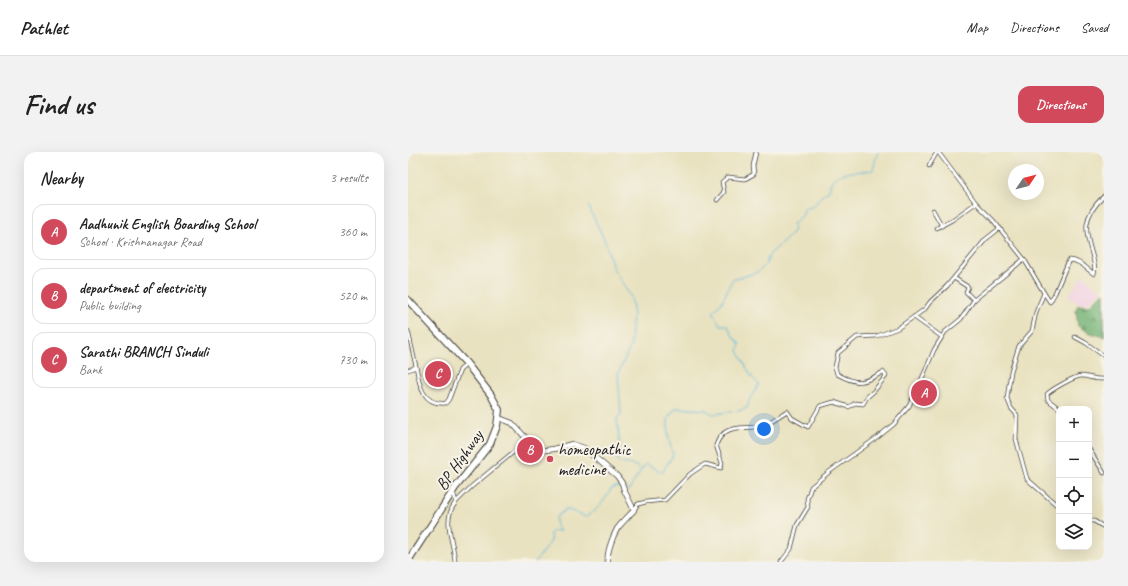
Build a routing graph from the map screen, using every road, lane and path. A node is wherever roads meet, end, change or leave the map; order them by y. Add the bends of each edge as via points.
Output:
1 (756, 152) edge
2 (937, 152) edge
3 (929, 166) dead end
4 (1104, 196) edge
5 (717, 200) dead end
6 (976, 203) junction
7 (933, 210) dead end
8 (942, 226) junction
9 (937, 228) dead end
10 (1000, 228) junction
11 (1024, 259) junction
12 (954, 278) junction
13 (1044, 293) junction
14 (408, 300) edge
15 (974, 300) junction
16 (914, 317) junction
17 (408, 331) edge
18 (942, 337) junction
19 (1075, 337) dead end
20 (1104, 356) edge
21 (467, 364) junction
22 (416, 367) junction
23 (408, 370) edge
24 (1104, 379) edge
25 (1056, 406) edge
26 (499, 418) junction
27 (528, 440) junction
28 (1092, 454) edge
29 (1104, 473) edge
30 (454, 491) junction
31 (456, 502) junction
32 (1056, 504) edge
33 (634, 510) junction
34 (1092, 521) edge
35 (1104, 527) edge
36 (408, 561) edge
37 (455, 562) edge
38 (608, 562) edge
39 (781, 562) edge

1 - 5 street via 754,174 745,179 728,177 722,182 724,192
2 - 3 street
2 - 6 street
4 - 13 street via 1089,213 1086,223 1096,270 1094,274 1074,260 1069,260 1050,302
6 - 8 street
6 - 10 street
7 - 8 street
8 - 9 street
10 - 11 street
10 - 12 street via 986,239
11 - 13 street
11 - 15 street
12 - 15 street via 968,287 966,292
12 - 16 street
13 - 32 street via 1032,331 1019,346 1011,371 1007,398 1010,408 1017,415 1016,440 1027,479
14 - 21 highway, BP Highway
15 - 18 street via 961,319
16 - 18 street
16 - 33 street via 898,328 877,336 857,337 838,353 835,367 838,374 847,379 856,383 870,380 883,372 886,376 863,404 855,403 850,407 834,402 820,406 808,427 792,418 787,411 764,426 730,428 719,437 716,445 722,463 721,468 705,464 690,474 665,500 638,504
17 - 22 street
18 - 39 street via 909,406 894,424 811,486 808,507 797,525 792,549
19 - 20 street
21 - 22 street via 460,370 449,399 446,403 439,404 425,396 419,385
21 - 26 highway, BP Highway via 496,403
22 - 23 street
24 - 25 street via 1076,377 1050,390 1047,394 1048,400
26 - 27 street via 512,423
26 - 30 highway, BP Highway via 490,444
27 - 31 street
27 - 33 street via 538,451 572,444 584,448 617,476
28 - 29 street
30 - 31 street
30 - 36 highway, BP Highway
31 - 37 street via 450,510 448,520
33 - 38 street via 618,528 611,543
34 - 35 street

